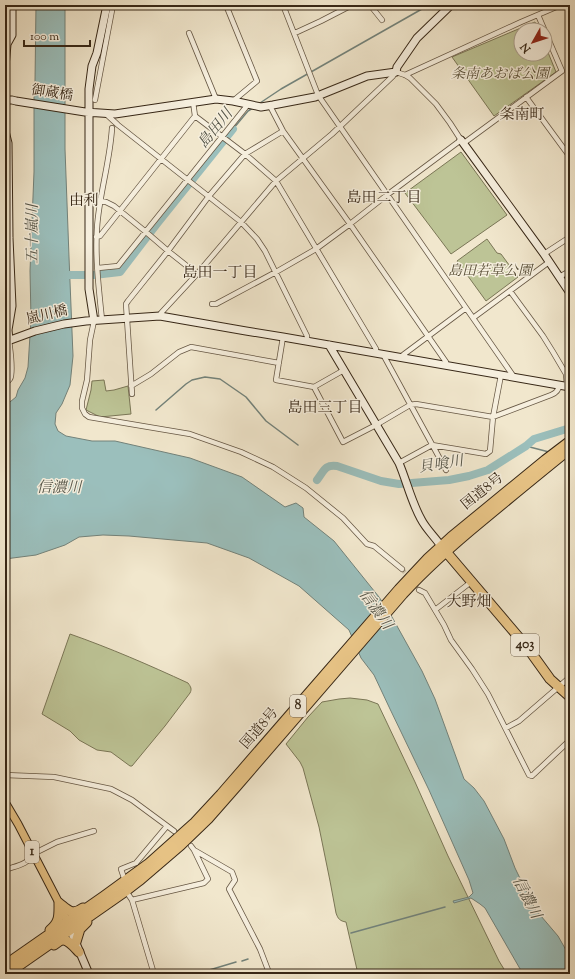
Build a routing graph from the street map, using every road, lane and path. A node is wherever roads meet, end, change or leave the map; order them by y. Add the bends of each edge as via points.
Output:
1 (12, 5) edge
2 (106, 5) edge
3 (112, 5) edge
4 (226, 5) edge
5 (283, 5) edge
6 (352, 5) edge
7 (370, 5) edge
8 (451, 5) edge
9 (561, 5) edge
10 (538, 14) junction
11 (382, 20) dead end
12 (295, 33) junction
13 (189, 34) dead end
14 (5, 66) edge
15 (396, 72) junction
16 (405, 75) junction
17 (318, 95) junction
18 (526, 97) junction
19 (216, 99) junction
20 (5, 100) edge
21 (95, 100) dead end
22 (233, 100) junction
23 (193, 102) junction
24 (246, 104) junction
25 (270, 106) junction
26 (87, 112) junction
27 (105, 113) junction
28 (195, 116) junction
29 (340, 126) junction
30 (112, 128) dead end
31 (283, 130) junction
32 (5, 131) edge
33 (222, 138) junction
34 (462, 142) junction
35 (245, 154) junction
36 (570, 157) edge
37 (304, 158) junction
38 (161, 159) junction
39 (190, 181) junction
40 (276, 181) junction
41 (388, 195) junction
42 (209, 196) junction
43 (89, 199) junction
44 (101, 200) junction
45 (120, 210) junction
46 (241, 222) junction
47 (350, 224) junction
48 (146, 232) junction
49 (570, 236) edge
50 (96, 237) junction
51 (316, 249) junction
52 (168, 251) junction
53 (544, 254) junction
54 (549, 262) junction
55 (98, 268) junction
56 (570, 271) edge
57 (276, 272) junction
58 (197, 274) junction
59 (559, 277) junction
60 (510, 291) junction
61 (570, 293) edge
62 (212, 304) dead end
63 (466, 308) junction
64 (7, 315) edge
65 (160, 316) junction
66 (473, 318) junction
67 (128, 319) junction
68 (98, 320) junction
69 (428, 336) junction
70 (283, 337) junction
71 (10, 340) edge
72 (307, 341) junction
73 (329, 346) junction
74 (376, 353) junction
75 (384, 355) junction
76 (401, 358) junction
77 (279, 364) junction
78 (446, 365) junction
79 (344, 370) junction
80 (501, 375) junction
81 (514, 377) junction
82 (5, 383) edge
83 (559, 385) junction
84 (131, 386) junction
85 (314, 387) junction
86 (569, 387) edge
87 (132, 394) dead end
88 (410, 405) junction
89 (493, 417) junction
90 (376, 425) junction
91 (569, 444) edge
92 (432, 445) junction
93 (399, 463) junction
94 (446, 470) dead end
95 (443, 549) junction
96 (402, 569) tunnel mouth
97 (471, 582) junction
98 (419, 590) tunnel mouth
99 (435, 610) junction
100 (570, 676) edge
101 (558, 686) junction
102 (570, 697) edge
103 (506, 728) junction
104 (570, 740) edge
105 (5, 775) edge
106 (6, 805) edge
107 (198, 824) junction
108 (167, 826) junction
109 (94, 831) dead end
110 (174, 831) dead end
111 (33, 854) junction
112 (5, 870) edge
113 (125, 882) junction
114 (126, 891) junction
115 (104, 896) junction
116 (132, 900) junction
117 (58, 903) junction
118 (100, 909) junction
119 (69, 926) junction
120 (76, 942) junction
121 (34, 945) junction
122 (79, 952) junction
123 (30, 957) junction
124 (10, 966) edge
125 (89, 974) edge
126 (154, 974) edge
127 (295, 974) edge

1 - 14 street via 12,35 7,44
2 - 26 street via 91,71
3 - 21 street
4 - 22 street via 257,80
5 - 12 street
6 - 12 street
7 - 11 street
8 - 15 street via 418,38
9 - 10 street
10 - 16 street
10 - 18 street via 562,71
12 - 17 street
13 - 19 street
15 - 16 street
15 - 17 street, 御蔵橋 via 367,76
15 - 29 street
16 - 34 street via 436,104
17 - 25 street, 御蔵橋
17 - 29 street
18 - 34 street
18 - 36 street
19 - 22 street, 御蔵橋
19 - 23 street, 御蔵橋
20 - 26 street, 御蔵橋
22 - 24 street, 御蔵橋
23 - 27 street, 御蔵橋 via 115,114
23 - 28 street
24 - 25 street, 御蔵橋
24 - 33 street
25 - 31 street
26 - 27 street, 御蔵橋
26 - 43 street
27 - 38 street
28 - 33 street
28 - 38 street
29 - 37 street
29 - 41 street
30 - 44 street
31 - 35 street
31 - 37 street
32 - 64 street via 8,143 12,306
33 - 35 street
33 - 39 street
34 - 41 street
34 - 53 street
35 - 40 street
35 - 42 street
37 - 40 street
37 - 47 street
38 - 39 street
38 - 45 street
39 - 42 street
39 - 48 street
40 - 46 street
40 - 51 street
41 - 47 street
41 - 63 street
42 - 46 street
42 - 52 street
43 - 44 street
43 - 68 street via 89,289
44 - 45 street
44 - 50 street
45 - 48 street
45 - 50 street via 100,236
46 - 57 street via 257,238
46 - 58 street
47 - 51 street
47 - 69 street
48 - 52 street
48 - 55 street via 118,266
49 - 53 street
50 - 55 street
51 - 57 street
51 - 74 street
52 - 58 street
52 - 67 street via 126,304
53 - 54 street
54 - 59 street
54 - 60 street
55 - 68 street
56 - 59 street
57 - 62 street
57 - 72 street via 307,336
58 - 65 street
59 - 61 street
60 - 66 street
60 - 86 street via 553,352 566,374
63 - 66 street
63 - 69 street
64 - 71 street
65 - 67 street, 嵐川橋
65 - 70 street, 嵐川橋
66 - 81 street
67 - 68 street, 嵐川橋
67 - 84 street
68 - 71 street, 嵐川橋 via 50,327
68 - 96 street via 90,340 88,380 82,401 85,414 89,417 190,434 241,452 273,467 306,488 343,518 367,544 374,546
69 - 76 street
69 - 78 street
70 - 72 street, 嵐川橋
70 - 77 street
71 - 82 street via 11,375
72 - 73 street, 嵐川橋
73 - 74 street, 嵐川橋
73 - 79 street
74 - 75 street, 嵐川橋
75 - 76 street, 嵐川橋
75 - 88 street
76 - 78 street, 嵐川橋
77 - 84 street via 191,347 179,352
77 - 85 street via 276,380
78 - 80 street, 嵐川橋
79 - 85 street
79 - 90 street
80 - 81 street, 嵐川橋
80 - 89 street
81 - 83 street, 嵐川橋
83 - 86 street, 嵐川橋
83 - 89 street via 556,393
84 - 87 street
85 - 90 street via 343,442
88 - 89 street
88 - 90 street
88 - 92 street
89 - 92 street via 490,451 486,454
90 - 93 street
91 - 95 highway, 国道8号 / 8 via 533,478
92 - 93 street
92 - 94 street
93 - 95 street via 421,520
95 - 97 highway, 403
95 - 107 highway, 国道8号 / 8 via 422,575 401,592 237,786
97 - 99 street
97 - 101 highway, 403
98 - 99 street via 425,593
99 - 103 street via 451,640 488,694
100 - 101 street
101 - 102 highway, 403
101 - 103 street via 519,721
103 - 104 street via 529,775 532,776
105 - 108 street via 54,778 111,789 132,800
106 - 111 main road, 1
107 - 113 highway, 国道8号 / 8
107 - 114 highway, 国道8号 / 8 via 176,849
108 - 110 street
108 - 113 street via 136,863 121,869
109 - 111 street via 57,842
111 - 112 street via 20,866
111 - 117 main road, 1
113 - 115 highway, 国道8号 / 8
114 - 116 street
114 - 118 highway, 国道8号 / 8
115 - 117 highway via 97,897 76,912 69,911
115 - 119 highway, 国道8号 / 8
116 - 126 street
116 - 127 street via 204,883 208,879 192,848 232,872 236,880 229,889 268,970
117 - 119 main road, 1
117 - 121 highway via 59,916 55,926
118 - 119 highway, 国道8号 / 8
118 - 120 highway via 98,914 82,926
119 - 120 street
119 - 121 highway, 国道8号 / 8
119 - 123 highway, 国道8号 / 8
120 - 122 street
121 - 124 highway, 国道8号 / 8
122 - 123 highway via 71,943 63,940
122 - 125 street
123 - 124 highway, 国道8号 / 8

